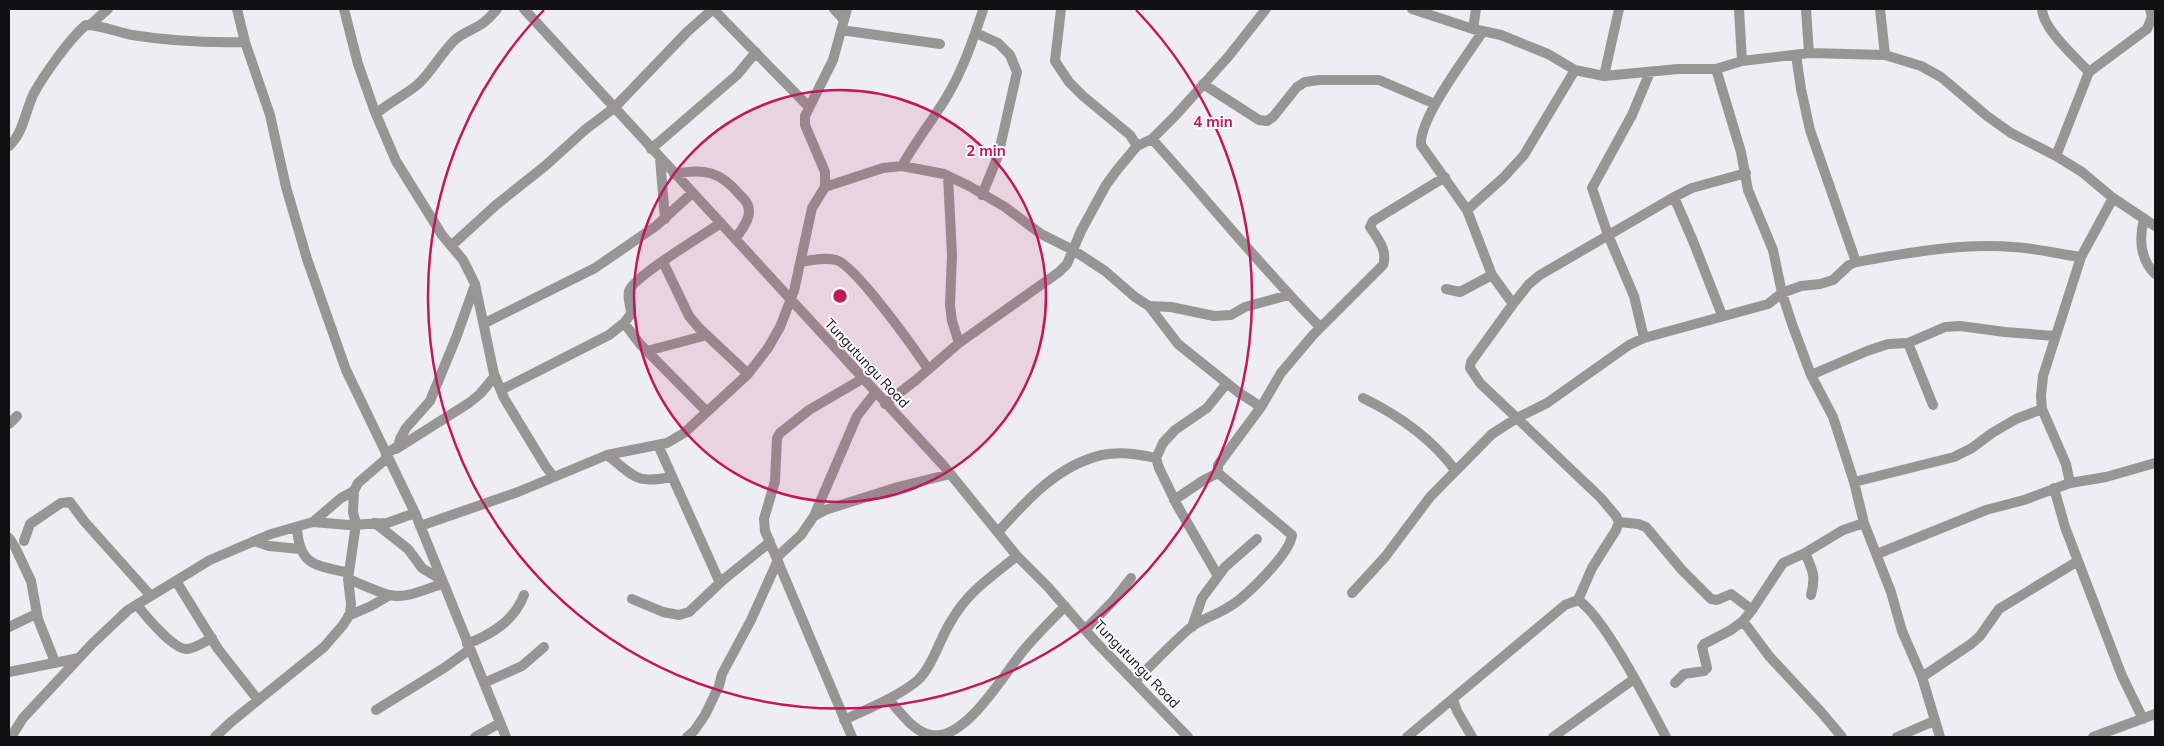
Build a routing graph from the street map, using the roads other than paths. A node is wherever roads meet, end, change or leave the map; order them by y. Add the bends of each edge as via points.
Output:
1 (108, 9) edge
2 (237, 9) edge
3 (344, 9) edge
4 (497, 9) edge
5 (524, 9) edge
6 (713, 9) edge
7 (834, 9) edge
8 (1061, 9) edge
9 (1266, 9) edge
10 (1412, 9) edge
11 (1476, 9) edge
12 (1619, 9) edge
13 (1739, 9) edge
14 (1806, 9) edge
15 (1880, 9) edge
16 (2042, 9) edge
17 (2150, 9) edge
18 (984, 10) edge
19 (845, 14) edge
20 (90, 25) junction
21 (1473, 28) junction
22 (841, 30) junction
23 (1483, 32) junction
24 (976, 33) junction
25 (246, 42) junction
26 (940, 44) dead end
27 (756, 52) junction
28 (1809, 52) junction
29 (1796, 55) junction
30 (1885, 55) junction
31 (1742, 61) junction
32 (1716, 68) junction
33 (1575, 70) junction
34 (1650, 72) junction
35 (2089, 72) junction
36 (1604, 76) junction
37 (1203, 84) junction
38 (1436, 104) junction
39 (808, 106) junction
40 (614, 108) junction
41 (376, 114) junction
42 (1152, 139) junction
43 (9, 146) edge
44 (1137, 146) junction
45 (651, 149) junction
46 (2056, 156) junction
47 (660, 158) junction
48 (902, 166) junction
49 (1746, 173) junction
50 (674, 174) junction
51 (948, 176) junction
52 (1445, 177) junction
53 (825, 187) junction
54 (692, 192) junction
55 (982, 195) junction
56 (1674, 197) junction
57 (2113, 198) junction
58 (1467, 210) junction
59 (664, 219) junction
60 (2144, 219) junction
61 (721, 223) junction
62 (2155, 226) edge
63 (1608, 235) junction
64 (735, 240) junction
65 (451, 246) junction
66 (1073, 250) junction
67 (2081, 257) junction
68 (664, 262) junction
69 (801, 262) junction
70 (1856, 262) junction
71 (2155, 274) edge
72 (1492, 275) junction
73 (475, 284) junction
74 (1446, 289) dead end
75 (1782, 293) junction
76 (1289, 295) junction
77 (790, 301) junction
78 (1513, 304) junction
79 (1150, 306) junction
80 (1722, 316) junction
81 (624, 323) junction
82 (484, 324) junction
83 (1320, 327) junction
84 (707, 335) junction
85 (2055, 336) junction
86 (1644, 338) junction
87 (959, 343) junction
88 (1908, 343) junction
89 (647, 351) junction
90 (928, 369) junction
91 (748, 374) junction
92 (1811, 375) junction
93 (495, 376) junction
94 (862, 379) junction
95 (1227, 383) junction
96 (501, 390) junction
97 (875, 393) junction
98 (1363, 398) dead end
99 (885, 404) junction
100 (1933, 405) dead end
101 (1261, 407) junction
102 (2042, 409) junction
103 (707, 412) junction
104 (17, 416) dead end
105 (1517, 418) junction
106 (9, 424) edge
107 (658, 445) junction
108 (389, 454) junction
109 (607, 455) junction
110 (1156, 458) junction
111 (2155, 463) edge
112 (1455, 470) junction
113 (1218, 473) junction
114 (950, 474) junction
115 (554, 476) junction
116 (672, 477) junction
117 (1854, 482) junction
118 (2070, 483) junction
119 (2054, 488) junction
120 (354, 491) junction
121 (1174, 500) junction
122 (415, 513) junction
123 (814, 516) junction
124 (313, 522) junction
125 (1619, 522) junction
126 (375, 523) junction
127 (1864, 523) junction
128 (356, 524) junction
129 (420, 526) junction
130 (297, 527) junction
131 (998, 532) junction
132 (9, 538) edge
133 (1257, 540) dead end
134 (24, 541) dead end
135 (254, 541) junction
136 (770, 542) junction
137 (300, 550) junction
138 (1805, 553) junction
139 (1877, 554) junction
140 (1017, 556) junction
141 (777, 559) junction
142 (2078, 561) junction
143 (348, 576) junction
144 (1218, 576) junction
145 (1131, 578) dead end
146 (176, 581) junction
147 (441, 581) junction
148 (720, 583) junction
149 (1352, 592) dead end
150 (390, 595) junction
151 (524, 595) dead end
152 (1811, 595) dead end
153 (151, 596) junction
154 (632, 599) dead end
155 (1578, 600) junction
156 (137, 605) junction
157 (1065, 606) junction
158 (1752, 610) junction
159 (36, 614) junction
160 (348, 616) junction
161 (1743, 621) junction
162 (9, 627) edge
163 (1192, 627) junction
164 (1085, 630) junction
165 (212, 638) junction
166 (468, 647) junction
167 (544, 647) dead end
168 (79, 658) junction
169 (55, 662) junction
170 (9, 672) edge
171 (1922, 678) junction
172 (1634, 680) junction
173 (1135, 681) junction
174 (484, 683) junction
175 (1676, 683) dead end
176 (888, 699) junction
177 (258, 700) junction
178 (1454, 700) junction
179 (376, 710) dead end
180 (2155, 714) edge
181 (2143, 719) junction
182 (844, 720) junction
183 (1934, 721) junction
184 (500, 723) junction
185 (11, 737) edge
186 (215, 737) edge
187 (475, 737) edge
188 (506, 737) edge
189 (687, 737) edge
190 (852, 737) edge
191 (1188, 737) edge
192 (1407, 737) edge
193 (1472, 737) edge
194 (1553, 737) edge
195 (1666, 737) edge
196 (1842, 737) edge
197 (1897, 737) edge
198 (1940, 737) edge
199 (2092, 737) edge

1 - 20 street
2 - 25 street
3 - 41 street via 358,64
4 - 41 street via 487,20 467,30 447,48 415,86
5 - 40 street, Tungutungu Road
6 - 27 street
6 - 40 street via 686,32
7 - 19 street
8 - 44 street via 1055,62 1069,82 1130,135
9 - 37 street
10 - 21 street
11 - 21 street
12 - 36 street
13 - 31 street
14 - 28 street
15 - 30 street
16 - 35 street via 2053,32
17 - 35 street via 2152,17 2147,29
18 - 24 street
19 - 22 street
20 - 25 street via 170,40
20 - 43 street via 84,26 53,65 34,94 24,123
21 - 23 street
22 - 26 street
22 - 39 street via 832,60
23 - 33 street via 1501,35 1548,54
23 - 38 street
24 - 48 street via 969,55 946,98
24 - 55 street via 998,43 1010,54 1018,72 998,156
25 - 108 street via 270,115 307,259 346,370
27 - 39 street
27 - 45 street via 737,75
28 - 29 street
28 - 30 street
29 - 31 street
29 - 70 street via 1810,130
30 - 46 street via 1921,66 1941,77 2011,133
31 - 32 street
32 - 34 street
32 - 49 street
33 - 36 street
33 - 58 street via 1524,155
34 - 36 street
34 - 63 street via 1632,115 1592,188
35 - 46 street
37 - 38 street via 1259,120 1267,121 1297,87 1319,80 1379,80
37 - 42 street
38 - 52 street via 1420,136 1421,145
39 - 53 street via 805,125 825,172
40 - 45 street, Tungutungu Road
40 - 65 street
41 - 65 street via 400,168
42 - 44 street
42 - 76 street
44 - 66 street via 1106,185
45 - 47 street, Tungutungu Road
46 - 57 street via 2082,172
47 - 50 street, Tungutungu Road
47 - 59 street
48 - 51 street
48 - 53 street via 882,168
49 - 56 street via 1692,188
49 - 75 street via 1748,190 1773,250
50 - 54 street, Tungutungu Road
50 - 64 street via 693,170 712,172 731,184 748,203 749,212
51 - 55 street
51 - 87 street via 952,255 950,305
52 - 58 street
52 - 83 street via 1373,221 1370,227 1386,258 1358,292
53 - 69 street via 812,208
54 - 59 street
54 - 61 street, Tungutungu Road
55 - 66 street via 1005,207 1041,234
56 - 63 street
56 - 80 street
57 - 60 street
57 - 67 street
58 - 72 street
59 - 82 street via 595,268
60 - 62 street
60 - 71 street via 2141,244
61 - 64 street, Tungutungu Road
61 - 68 street
63 - 78 street via 1540,275
63 - 86 street via 1634,296
64 - 77 street, Tungutungu Road
65 - 73 street via 463,260
66 - 79 street via 1105,270
66 - 87 street via 1059,272
67 - 70 street via 2027,248 1988,246 1930,250
67 - 85 street
68 - 81 street via 631,286 632,314
68 - 84 street via 689,316
69 - 77 street
69 - 90 street via 837,260 853,272
70 - 75 street via 1833,280
72 - 74 street via 1460,292
72 - 78 street
73 - 82 street
73 - 108 street via 430,401
75 - 80 street via 1768,304
75 - 92 street
76 - 79 street via 1245,307 1231,315 1214,316
76 - 83 street
77 - 91 street via 768,348
77 - 94 street, Tungutungu Road
78 - 105 street via 1476,354 1470,368 1480,383
79 - 95 street via 1178,344
80 - 86 street
81 - 89 street
81 - 96 street via 603,338
82 - 93 street
83 - 101 street via 1281,373
84 - 89 street
84 - 91 street
85 - 88 street via 1960,326 1933,331
85 - 102 street via 2043,376
86 - 105 street via 1629,345 1547,403
87 - 90 street
88 - 92 street via 1881,347
88 - 100 street
89 - 103 street
90 - 99 street
91 - 103 street
92 - 117 street via 1833,417
93 - 96 street
93 - 108 street via 480,394
94 - 97 street, Tungutungu Road
94 - 136 street via 809,410 777,438 775,481 764,519
95 - 101 street
95 - 110 street via 1207,408 1175,430 1163,443
96 - 115 street
97 - 99 street, Tungutungu Road
97 - 123 street via 857,416
98 - 112 street via 1398,417 1436,447
99 - 114 street, Tungutungu Road
101 - 113 street via 1218,465
102 - 117 street via 1992,432 1954,457
102 - 118 street via 2066,464
103 - 107 street via 684,433 667,444
104 - 106 street
105 - 112 street via 1492,434
105 - 125 street via 1600,497
107 - 109 street
107 - 116 street
108 - 120 street via 358,483
108 - 122 street
109 - 115 street
109 - 116 street via 640,480
110 - 121 street
110 - 131 street via 1124,453 1103,454 1079,463 1032,494
111 - 118 street
112 - 149 street via 1430,497 1385,557
113 - 121 street
113 - 163 street via 1292,535 1292,542 1252,590 1229,608
114 - 123 street via 868,496
114 - 131 street, Tungutungu Road
115 - 129 street
116 - 148 street
117 - 127 street
118 - 119 street
119 - 139 street via 1986,510
119 - 142 street
120 - 124 street
120 - 128 street
121 - 144 street
122 - 126 street via 387,523
122 - 129 street
123 - 141 street via 801,535
124 - 128 street
124 - 130 street
125 - 155 street
125 - 158 street via 1646,527 1682,570 1712,599 1731,594
126 - 128 street
126 - 147 street via 408,549 422,568
127 - 138 street via 1843,530
127 - 139 street
128 - 143 street
129 - 147 street
130 - 135 street
130 - 137 street
131 - 140 street, Tungutungu Road
132 - 159 street via 31,581
133 - 144 street
134 - 153 street via 30,524 61,503 70,502
135 - 137 street
135 - 146 street via 223,554
136 - 141 street
136 - 148 street
137 - 143 street via 314,563
138 - 152 street via 1814,572
138 - 158 street via 1783,563
139 - 171 street via 1902,631
140 - 157 street, Tungutungu Road
140 - 176 street via 972,591 949,624 920,679
141 - 182 street
141 - 189 street via 752,620 722,674 705,715
142 - 171 street via 1999,609 1980,636
142 - 181 street via 2122,676
143 - 150 street
143 - 160 street via 351,604
144 - 163 street via 1202,598
145 - 164 street
146 - 153 street
146 - 165 street
147 - 150 street via 418,592
147 - 166 street
148 - 154 street via 689,612 679,615
150 - 160 street
151 - 166 street via 509,620
153 - 156 street
155 - 172 street via 1586,605
155 - 178 street via 1565,605
156 - 165 street via 181,647 188,649
156 - 168 street
157 - 164 street, Tungutungu Road
157 - 176 street via 1023,650 985,702 955,731 941,736 920,731
158 - 161 street
159 - 162 street
159 - 169 street
160 - 177 street via 324,647
161 - 175 street via 1704,644 1707,664 1704,671 1684,674
161 - 196 street via 1769,656
163 - 173 street
164 - 173 street, Tungutungu Road
165 - 177 street
166 - 174 street
166 - 179 street via 444,668
167 - 174 street via 522,666
168 - 169 street
168 - 185 street via 23,718
169 - 170 street
171 - 183 street
172 - 194 street
172 - 195 street
173 - 191 street, Tungutungu Road
174 - 184 street
176 - 182 street
177 - 186 street
178 - 192 street
178 - 193 street
180 - 181 street
181 - 199 street
182 - 190 street
183 - 197 street
183 - 198 street
184 - 187 street
184 - 188 street

